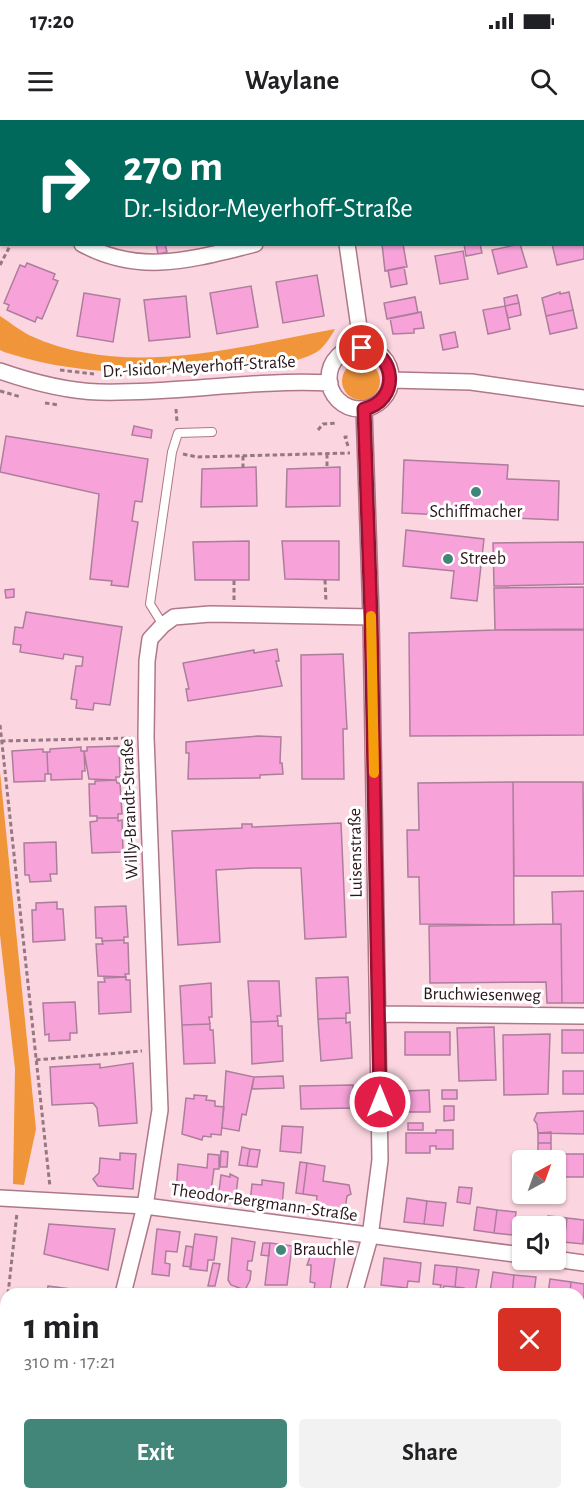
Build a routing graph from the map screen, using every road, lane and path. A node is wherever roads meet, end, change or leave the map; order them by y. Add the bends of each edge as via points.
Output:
1 (10, 246) edge
2 (86, 246) edge
3 (245, 246) edge
4 (346, 246) edge
5 (0, 265) edge
6 (362, 348) junction
7 (54, 369) dead end
8 (0, 371) edge
9 (94, 374) dead end
10 (391, 380) junction
11 (330, 383) junction
12 (584, 398) edge
13 (364, 409) junction
14 (337, 423) dead end
15 (318, 430) dead end
16 (212, 432) dead end
17 (172, 452) junction
18 (366, 453) junction
19 (327, 454) junction
20 (243, 456) junction
21 (327, 467) dead end
22 (243, 468) dead end
23 (326, 580) dead end
24 (326, 615) junction
25 (371, 616) junction
26 (163, 625) junction
27 (0, 725) edge
28 (146, 737) junction
29 (1, 741) edge
30 (379, 1014) junction
31 (584, 1016) edge
32 (158, 1050) junction
33 (36, 1060) junction
34 (0, 1198) edge
35 (19, 1200) junction
36 (52, 1201) junction
37 (145, 1206) junction
38 (370, 1237) junction
39 (512, 1254) edge
40 (566, 1261) edge
41 (584, 1263) edge
42 (9, 1288) edge
43 (124, 1288) edge
44 (356, 1288) edge

1 - 5 path
2 - 3 street via 114,259 138,264
4 - 6 street
6 - 10 street via 383,358
6 - 11 street via 353,348 337,357
7 - 9 path
8 - 11 street, Dr.-Isidor-Meyerhoff-Straße via 64,388 98,392 291,381
10 - 12 street via 471,382
10 - 13 street via 382,399
11 - 13 street via 342,403
13 - 18 street, Luisenstraße
14 - 15 path via 323,424
16 - 17 lane via 178,433
17 - 20 path via 197,457
17 - 26 lane via 150,604
18 - 19 path
18 - 25 street, Luisenstraße
19 - 20 path
19 - 21 path
20 - 22 path
23 - 24 path
24 - 25 street
24 - 26 street via 210,614 174,617
25 - 30 street, Luisenstraße
26 - 28 street, Willy-Brandt-Straße via 150,639
27 - 29 path
28 - 29 path
28 - 32 street, Willy-Brandt-Straße
29 - 33 path
30 - 31 street, Bruchwiesenweg
30 - 38 street, Luisenstraße via 380,1161
32 - 33 path
32 - 37 street, Willy-Brandt-Straße via 160,1110
33 - 36 path
34 - 35 street, Theodor-Bergmann-Straße
35 - 36 street, Theodor-Bergmann-Straße
35 - 42 path
36 - 37 street, Theodor-Bergmann-Straße
37 - 38 street, Theodor-Bergmann-Straße
37 - 43 street, Willy-Brandt-Straße
38 - 39 street, Theodor-Bergmann-Straße
38 - 44 street, Luisenstraße
40 - 41 street

